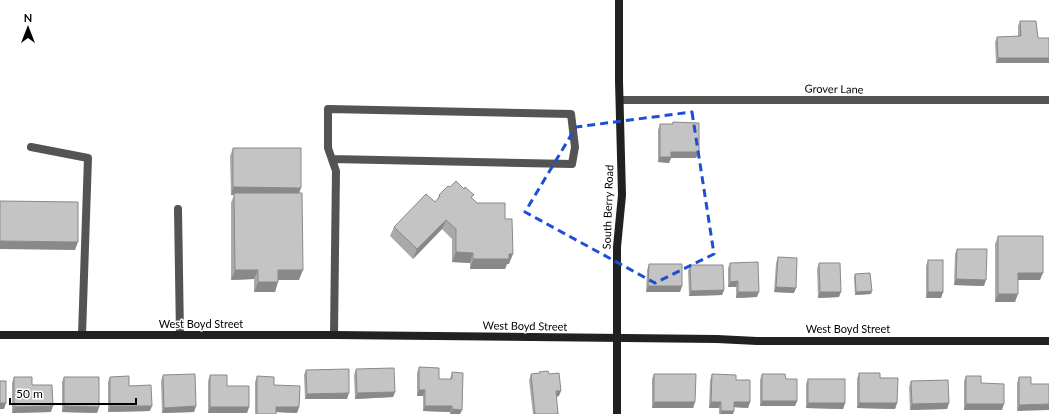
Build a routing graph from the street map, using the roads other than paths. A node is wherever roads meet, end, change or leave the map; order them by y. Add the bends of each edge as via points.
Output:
1 (619, 0) edge
2 (620, 100) junction
3 (1049, 100) edge
4 (31, 148) dead end
5 (332, 159) junction
6 (178, 209) dead end
7 (0, 335) edge
8 (82, 335) junction
9 (334, 335) junction
10 (180, 336) junction
11 (616, 338) junction
12 (1049, 341) edge
13 (617, 414) edge

1 - 2 street, South Berry Road
2 - 3 street, Grover Lane
2 - 11 street, South Berry Road via 622,195 617,247
4 - 8 street via 88,158
5 - 5 street via 328,148 328,110 571,114 574,147 572,164
5 - 9 street via 336,171
6 - 10 street
7 - 8 street, West Boyd Street
8 - 10 street, West Boyd Street
9 - 10 street, West Boyd Street
9 - 11 street, West Boyd Street
11 - 12 street, West Boyd Street via 757,341
11 - 13 street, South Berry Road

